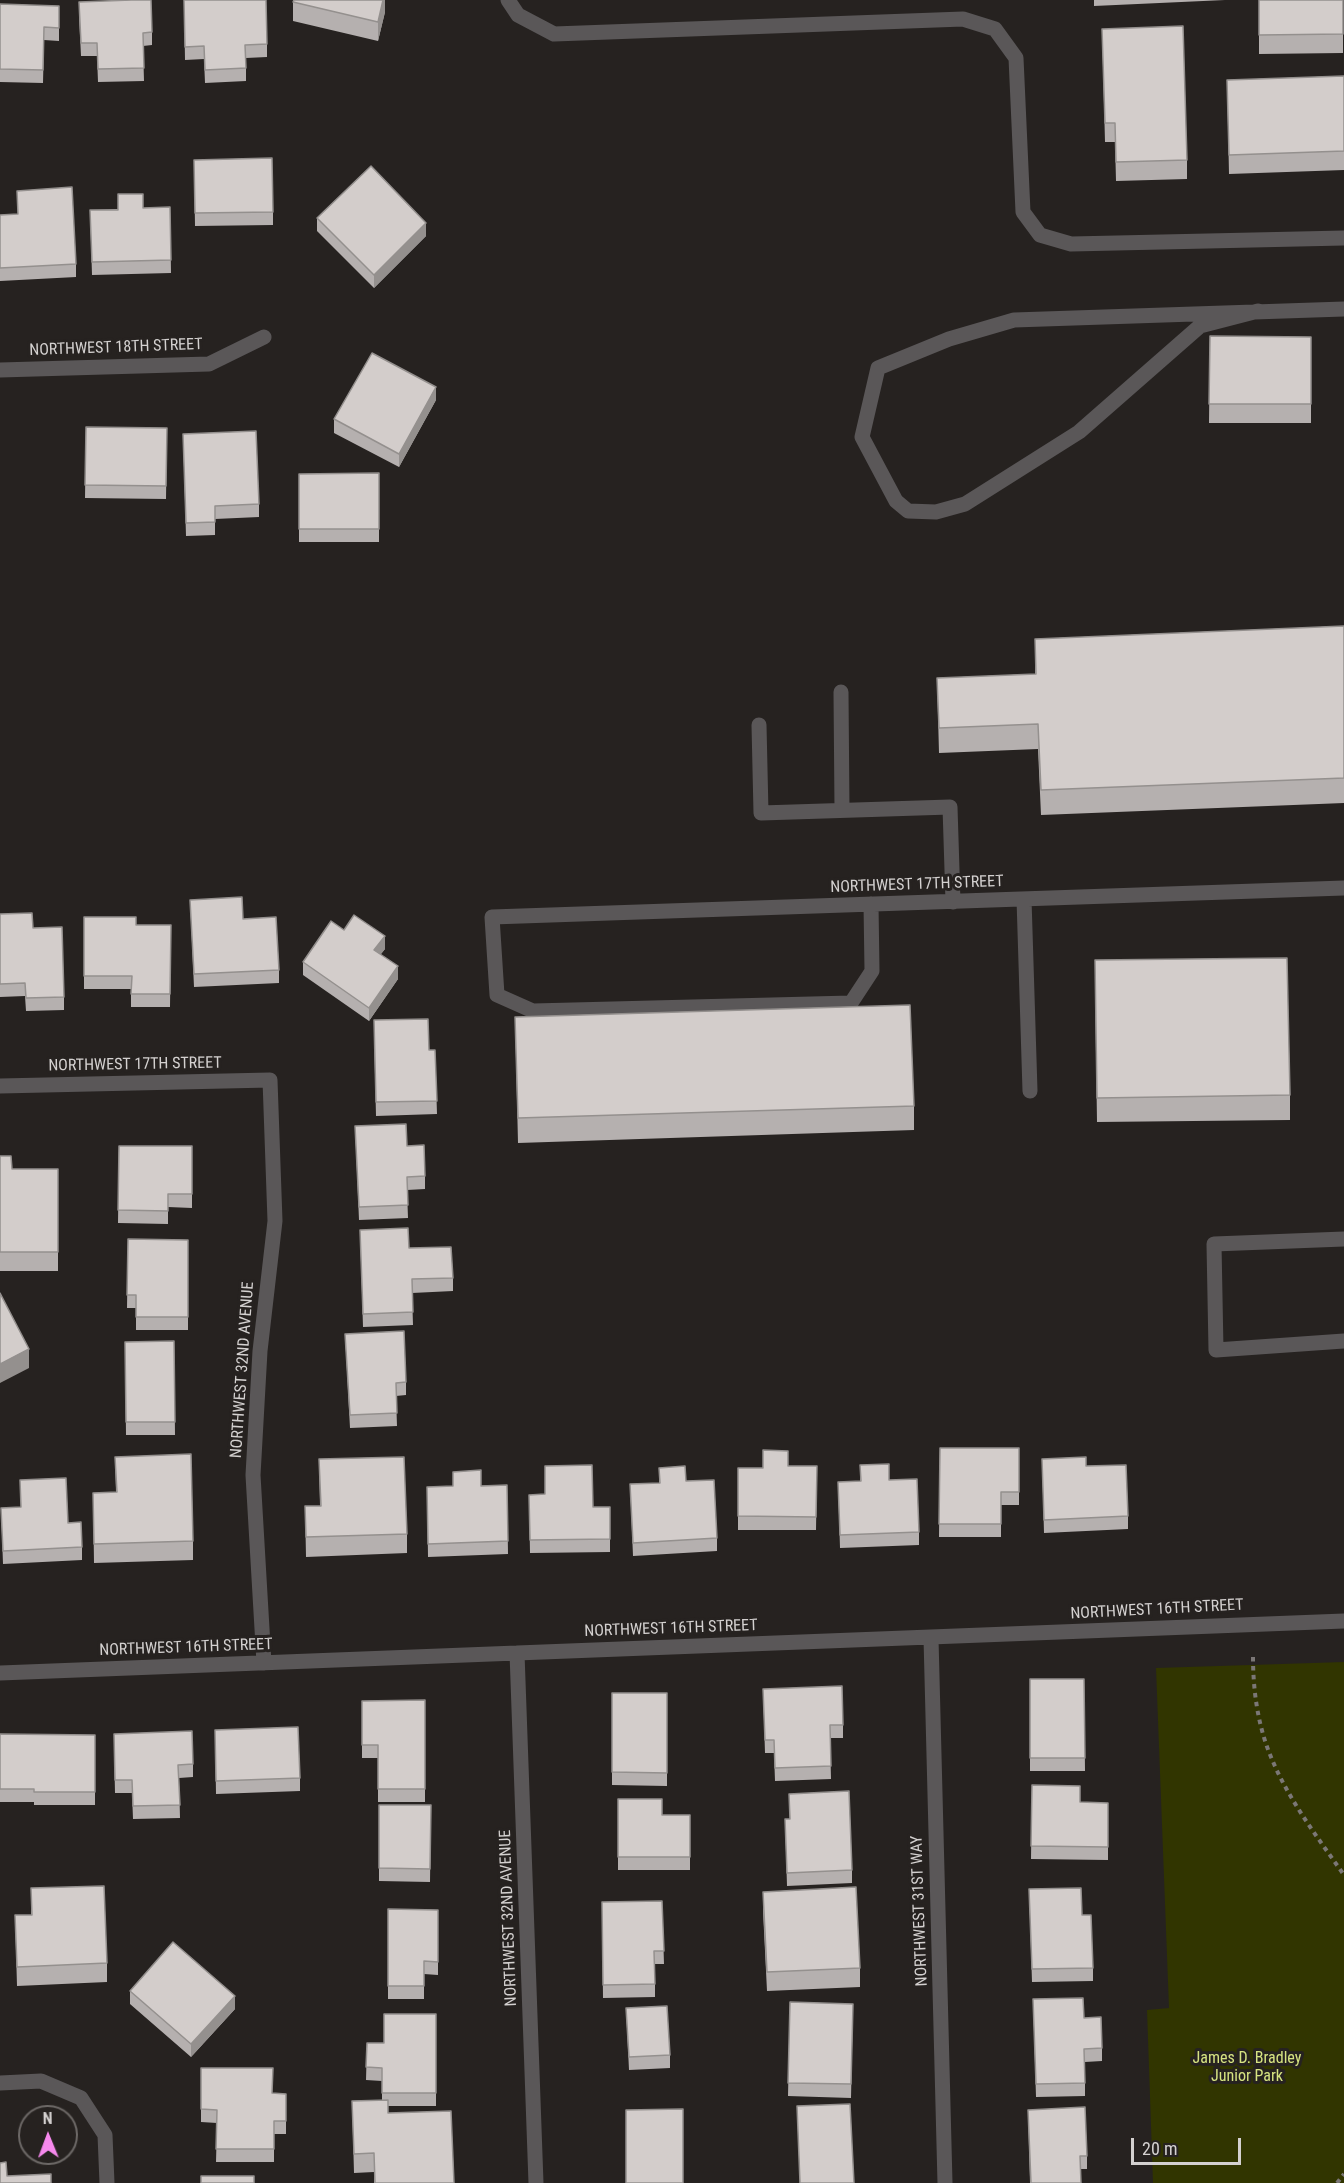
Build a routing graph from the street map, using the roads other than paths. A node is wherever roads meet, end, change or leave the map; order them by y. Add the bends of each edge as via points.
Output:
1 (508, 0) edge
2 (1344, 238) edge
3 (1344, 309) edge
4 (1258, 311) junction
5 (264, 337) dead end
6 (0, 370) edge
7 (841, 692) dead end
8 (759, 725) dead end
9 (842, 810) junction
10 (1344, 888) edge
11 (1024, 899) junction
12 (953, 902) junction
13 (871, 904) junction
14 (270, 1080) joint
15 (0, 1086) edge
16 (1030, 1091) dead end
17 (1344, 1239) edge
18 (1344, 1341) edge
19 (1344, 1621) edge
20 (931, 1638) junction
21 (517, 1653) junction
22 (264, 1662) junction
23 (0, 1673) edge
24 (0, 2083) edge
25 (107, 2183) edge
26 (536, 2183) edge
27 (945, 2183) edge

1 - 2 street via 518,15 554,34 963,19 995,29 1016,58 1023,212 1040,235 1071,244
3 - 4 street
4 - 4 street via 1014,320 949,339 878,368 862,437 896,501 908,511 936,512 965,504 1079,432 1200,326
5 - 6 street, NORTHWEST 18TH STREET via 208,364
7 - 9 street
8 - 9 street via 761,813
9 - 12 street via 950,807
10 - 11 street, NORTHWEST 17TH STREET
11 - 12 street, NORTHWEST 17TH STREET
11 - 16 street
12 - 13 street, NORTHWEST 17TH STREET
13 - 13 street, NORTHWEST 17TH STREET via 492,917 497,995 533,1011 850,1003 873,971
14 - 15 street, NORTHWEST 17TH STREET
14 - 22 street, NORTHWEST 32ND AVENUE via 275,1221 260,1350 253,1475
17 - 18 street via 1214,1244 1216,1350
19 - 20 street, NORTHWEST 16TH STREET
20 - 21 street, NORTHWEST 16TH STREET
20 - 27 street, NORTHWEST 31ST WAY
21 - 22 street, NORTHWEST 16TH STREET
21 - 26 street, NORTHWEST 32ND AVENUE
22 - 23 street, NORTHWEST 16TH STREET
24 - 25 street via 41,2081 81,2098 105,2136

